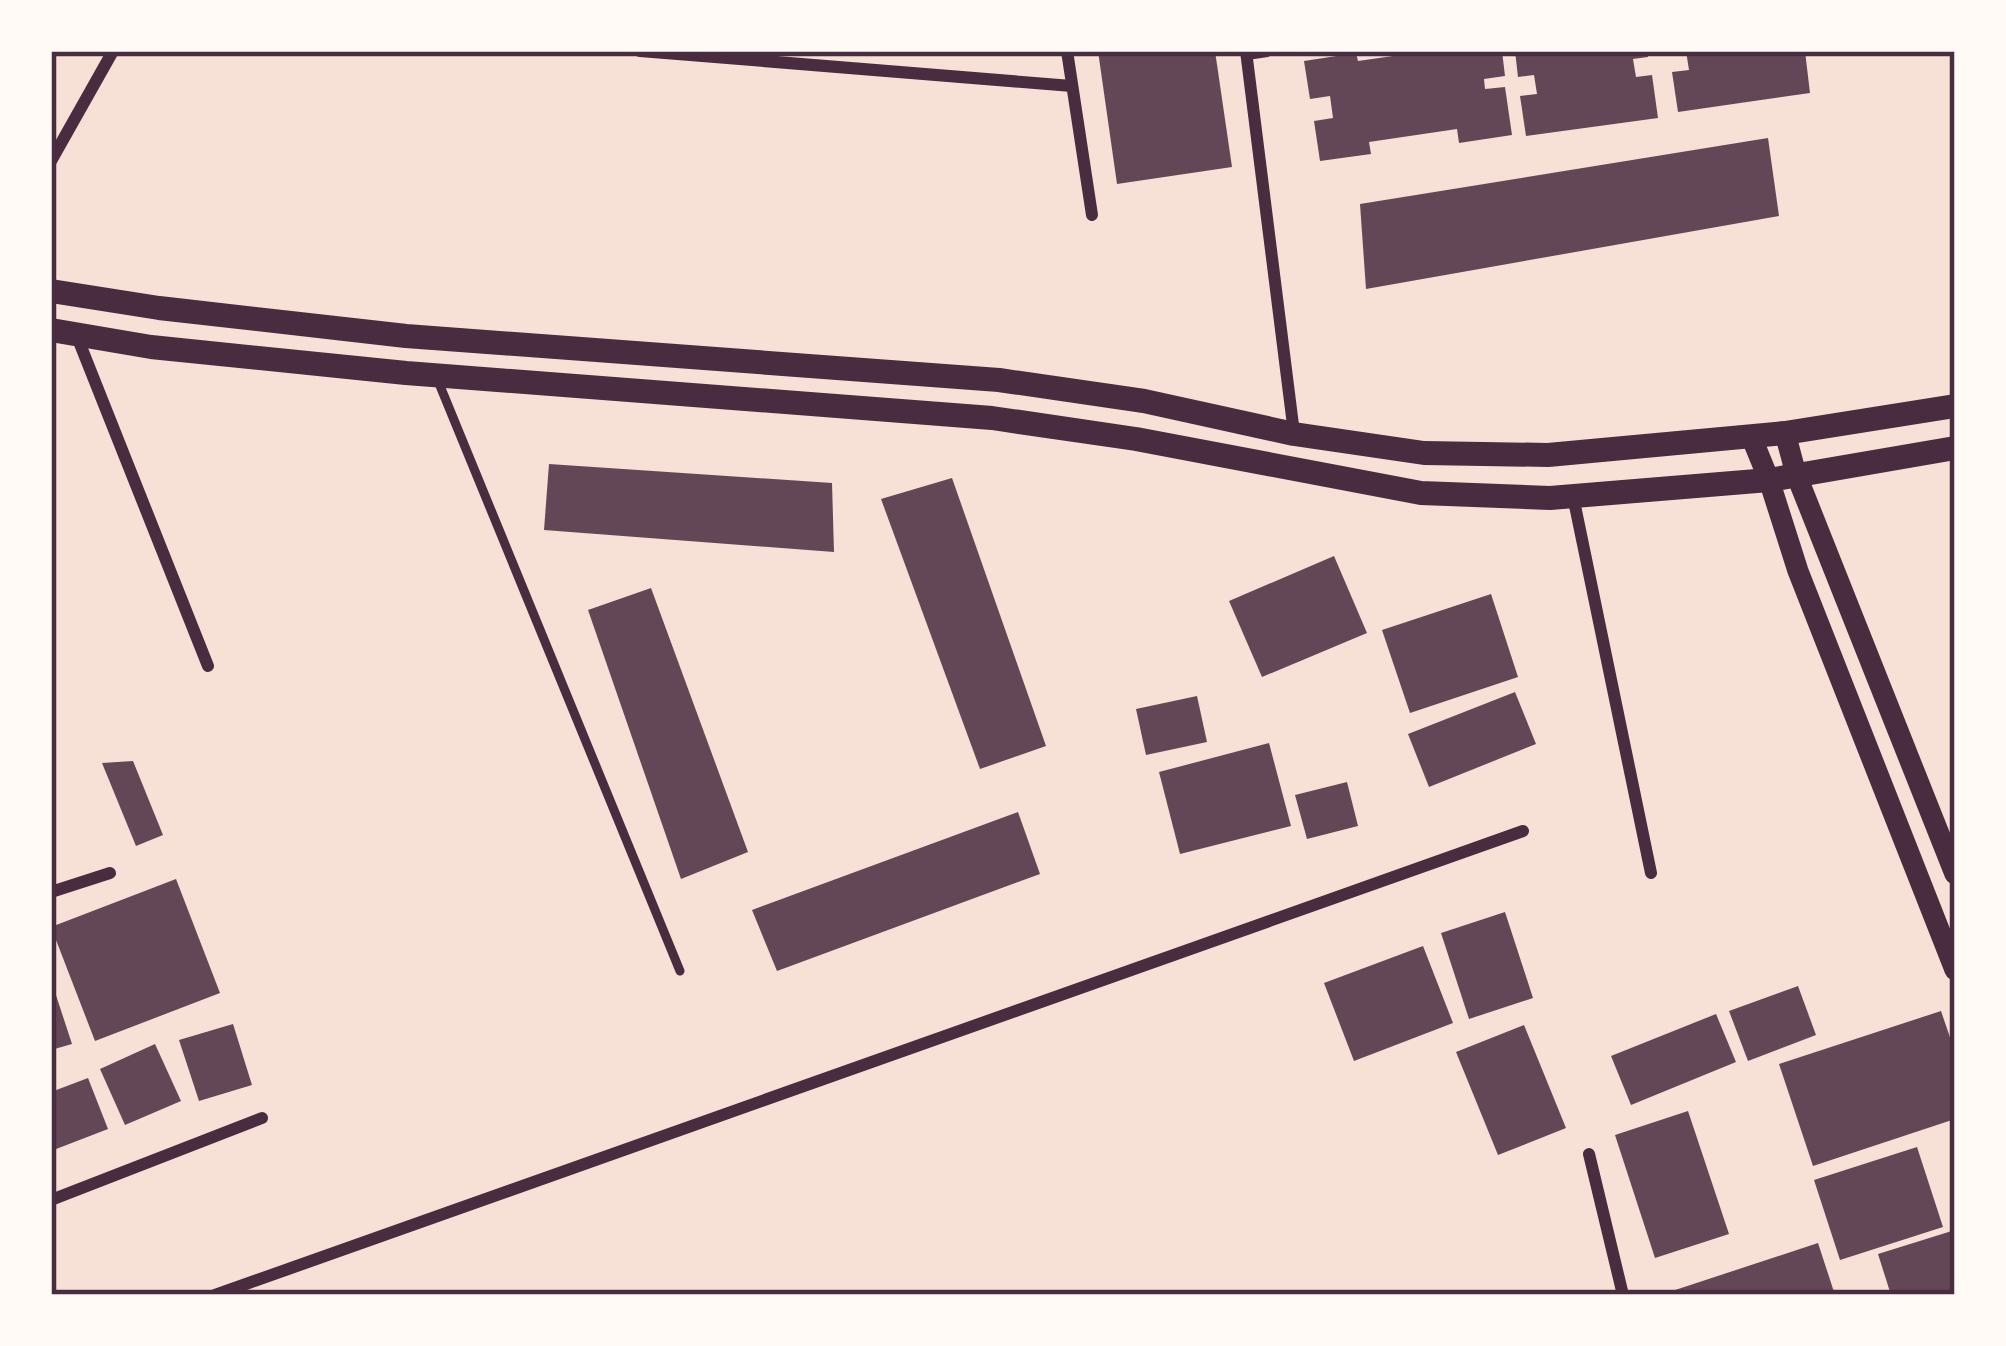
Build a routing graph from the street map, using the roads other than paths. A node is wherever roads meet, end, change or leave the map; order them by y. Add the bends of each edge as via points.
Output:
1 (113, 51) edge
2 (640, 51) edge
3 (1067, 51) edge
4 (1268, 51) edge
5 (1247, 52) edge
6 (1072, 86) junction
7 (51, 161) edge
8 (1091, 214) dead end
9 (51, 291) edge
10 (63, 332) edge
11 (435, 375) junction
12 (1955, 406) edge
13 (1785, 433) junction
14 (1294, 434) junction
15 (1750, 436) junction
16 (1955, 448) edge
17 (1796, 474) junction
18 (1769, 480) junction
19 (1573, 496) junction
20 (208, 666) dead end
21 (1523, 831) dead end
22 (110, 873) dead end
23 (1651, 873) dead end
24 (1955, 874) edge
25 (51, 892) edge
26 (1955, 970) edge
27 (680, 971) dead end
28 (262, 1118) dead end
29 (1589, 1154) dead end
30 (51, 1200) edge
31 (215, 1295) edge
32 (1623, 1295) edge

1 - 7 street
2 - 6 street
3 - 6 street
4 - 5 street
5 - 14 street
6 - 8 street
9 - 14 main road via 406,336 999,380
10 - 11 main road
10 - 20 street
11 - 19 main road via 992,418 1421,493
11 - 27 lane
12 - 13 main road
13 - 15 main road
13 - 17 street
14 - 15 main road via 1424,453 1548,455
15 - 18 street
16 - 17 main road
17 - 18 main road
17 - 24 street
18 - 19 main road
18 - 26 street
19 - 23 street
21 - 31 street
22 - 25 street
28 - 30 street
29 - 32 street

